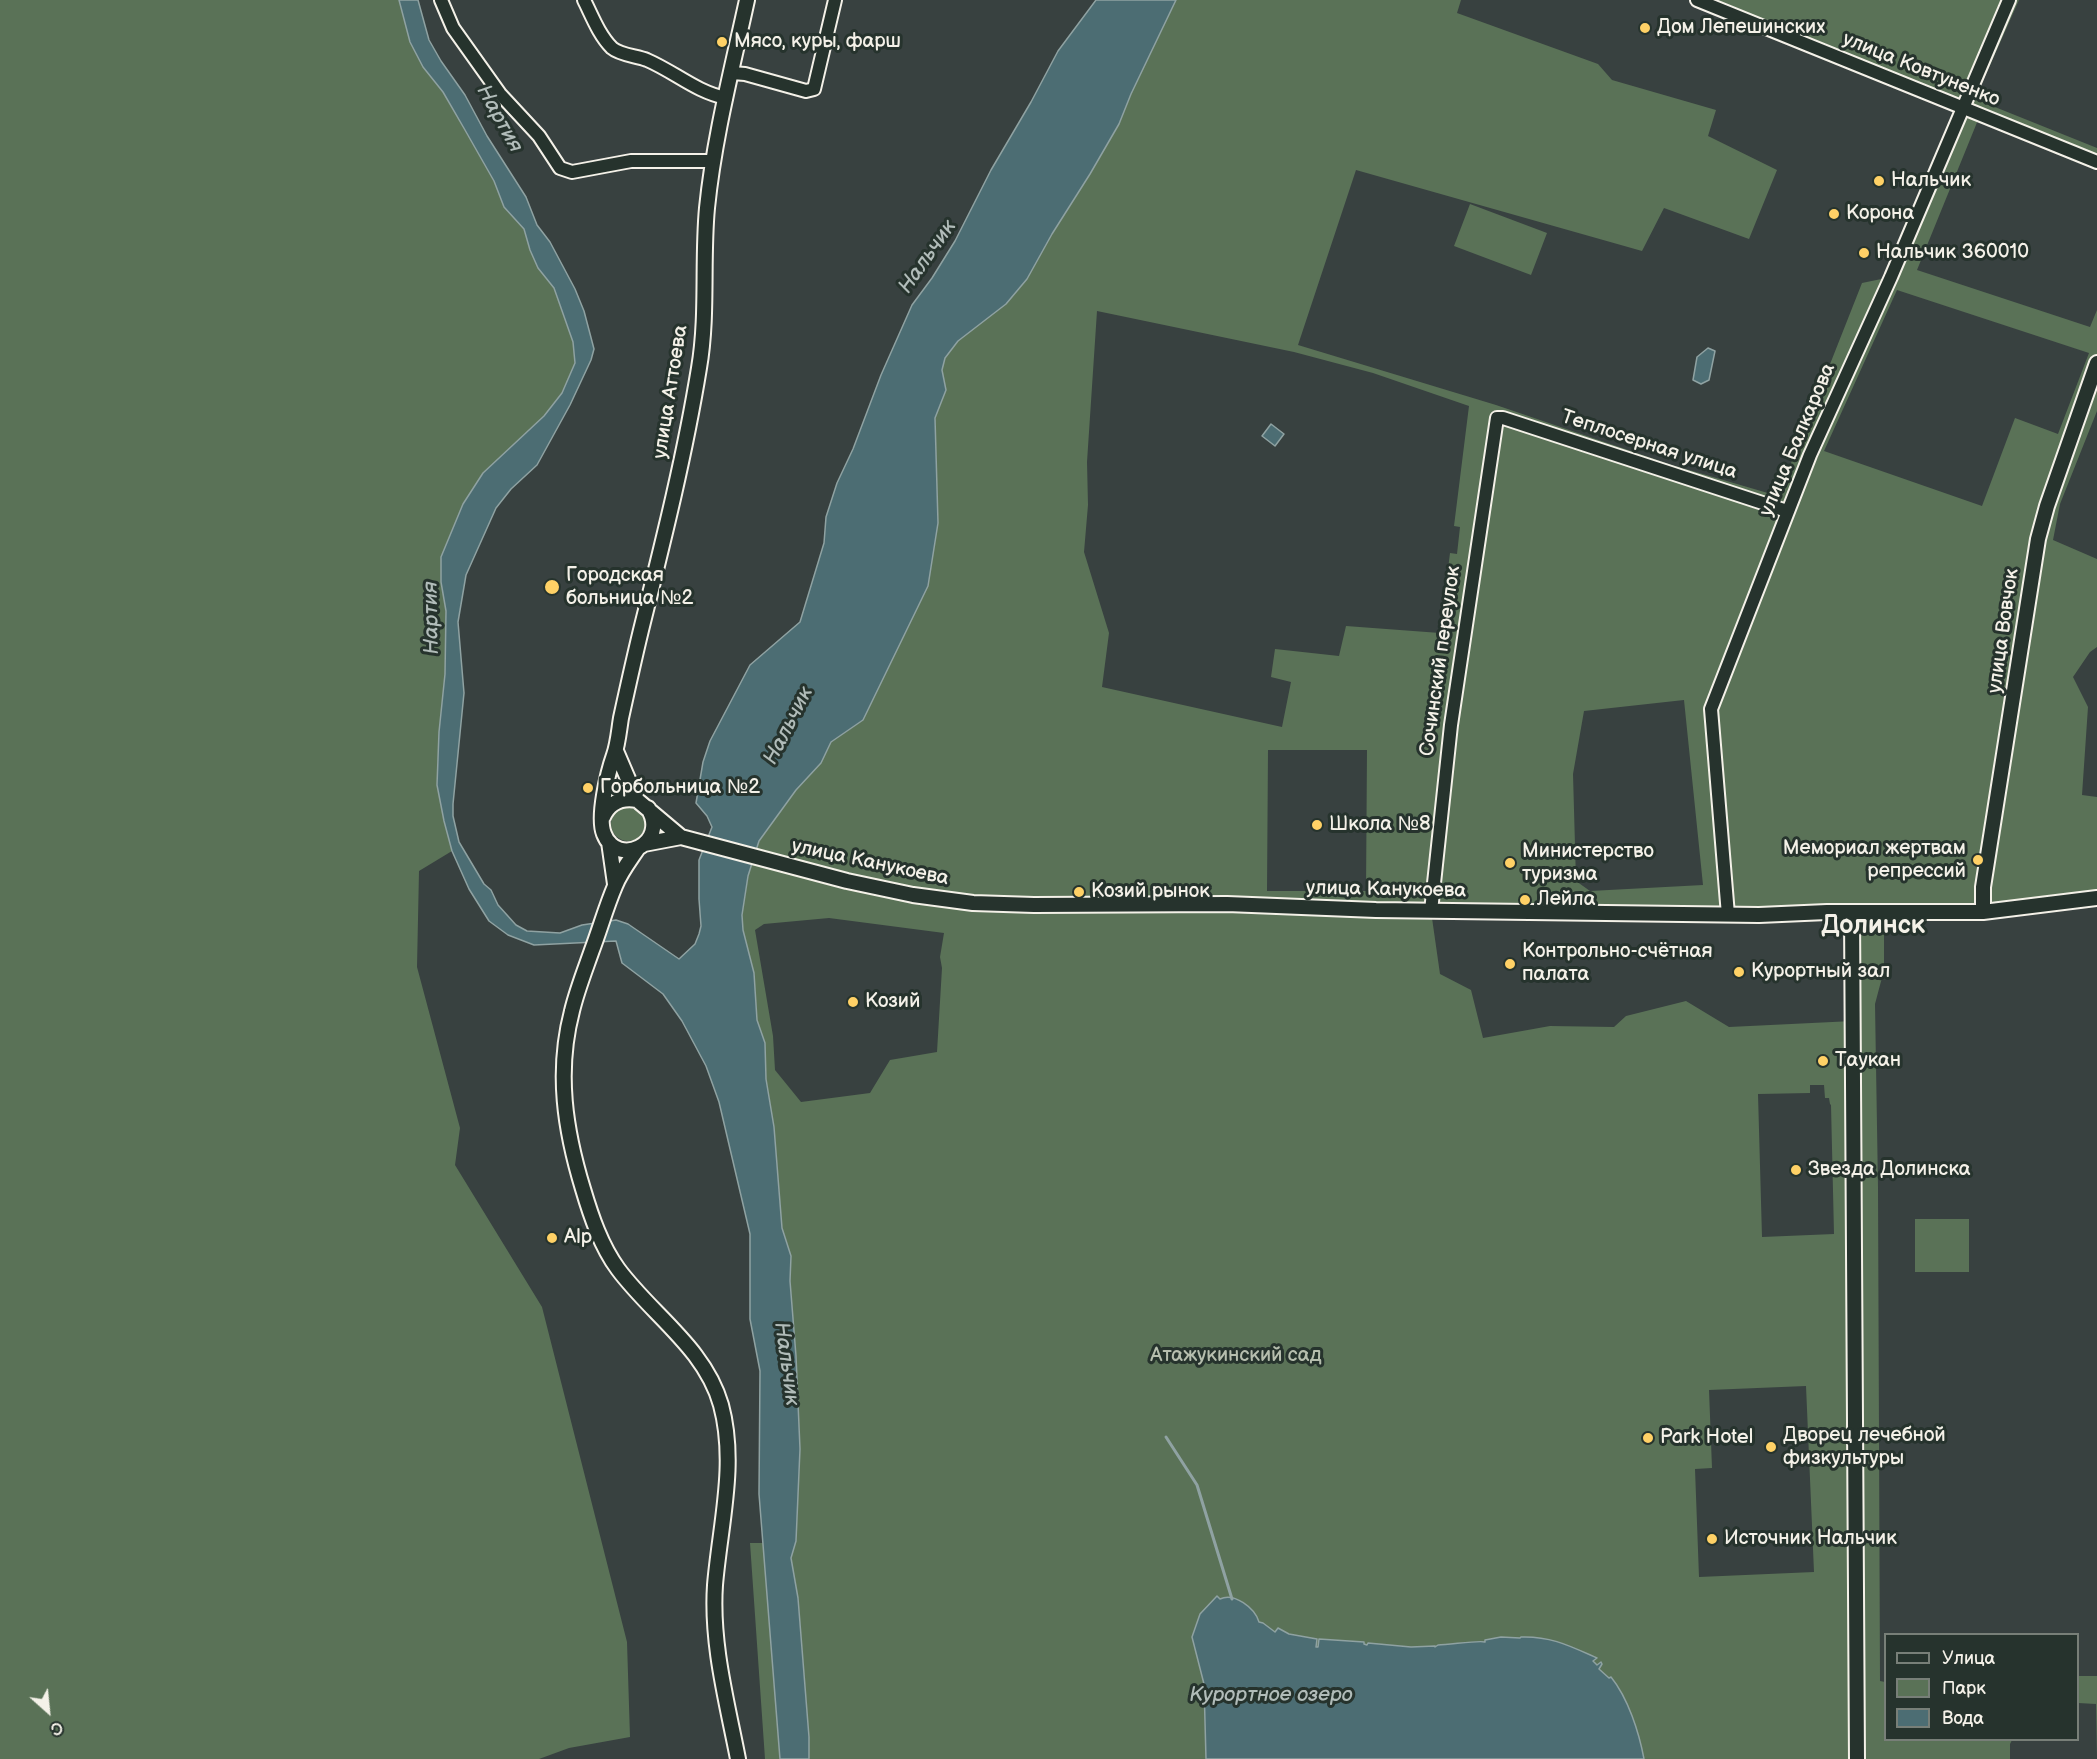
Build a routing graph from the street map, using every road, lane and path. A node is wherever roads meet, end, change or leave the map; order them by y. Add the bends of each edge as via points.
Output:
1 (441, 0) edge
2 (584, 0) edge
3 (747, 0) edge
4 (835, 0) edge
5 (1697, 0) edge
6 (2009, 0) edge
7 (732, 73) junction
8 (726, 98) junction
9 (1963, 107) junction
10 (713, 161) junction
11 (2097, 162) edge
12 (2097, 363) edge
13 (1498, 418) joint
14 (1787, 511) junction
15 (615, 751) junction
16 (642, 804) junction
17 (603, 818) junction
18 (681, 837) junction
19 (609, 842) junction
20 (641, 846) junction
21 (615, 884) junction
22 (2097, 898) edge
23 (1431, 911) junction
24 (1852, 912) junction
25 (1983, 912) junction
26 (1728, 915) junction
27 (738, 1759) edge
28 (1857, 1759) edge

1 - 10 street via 453,28 486,75 539,136 563,171 631,161
2 - 8 street via 600,32 616,51 647,60 699,90
3 - 7 street, улица Аттоева
4 - 7 street via 814,89 806,91
5 - 9 street, улица Ковтуненко
6 - 9 street, улица Балкарова
7 - 8 street, улица Аттоева
8 - 10 street, улица Аттоева
9 - 11 street, улица Ковтуненко
9 - 14 street, улица Балкарова
10 - 15 street, улица Аттоева via 699,366
12 - 25 street, улица Вовчок via 2038,539 1983,887
13 - 14 street, Теплосерная улица
13 - 23 street, Сочинский переулок via 1454,703
14 - 26 street, улица Балкарова via 1711,709
15 - 16 street
15 - 17 street, улица Аттоева via 605,789
16 - 17 street via 630,799 616,802
16 - 18 street
16 - 20 street via 654,823 650,838
17 - 19 street via 602,827
18 - 20 street
18 - 23 street, улица Канукоева via 876,888 973,903 1227,904
19 - 20 street via 622,850
19 - 21 street
20 - 21 street
21 - 27 street via 576,995 565,1047 563,1096 568,1133 586,1199 605,1248 616,1267 696,1356 721,1405 727,1485 715,1584 716,1639
22 - 25 street, улица Канукоева
23 - 26 street, улица Канукоева
24 - 25 street, улица Канукоева
24 - 26 street, улица Канукоева
24 - 28 street

